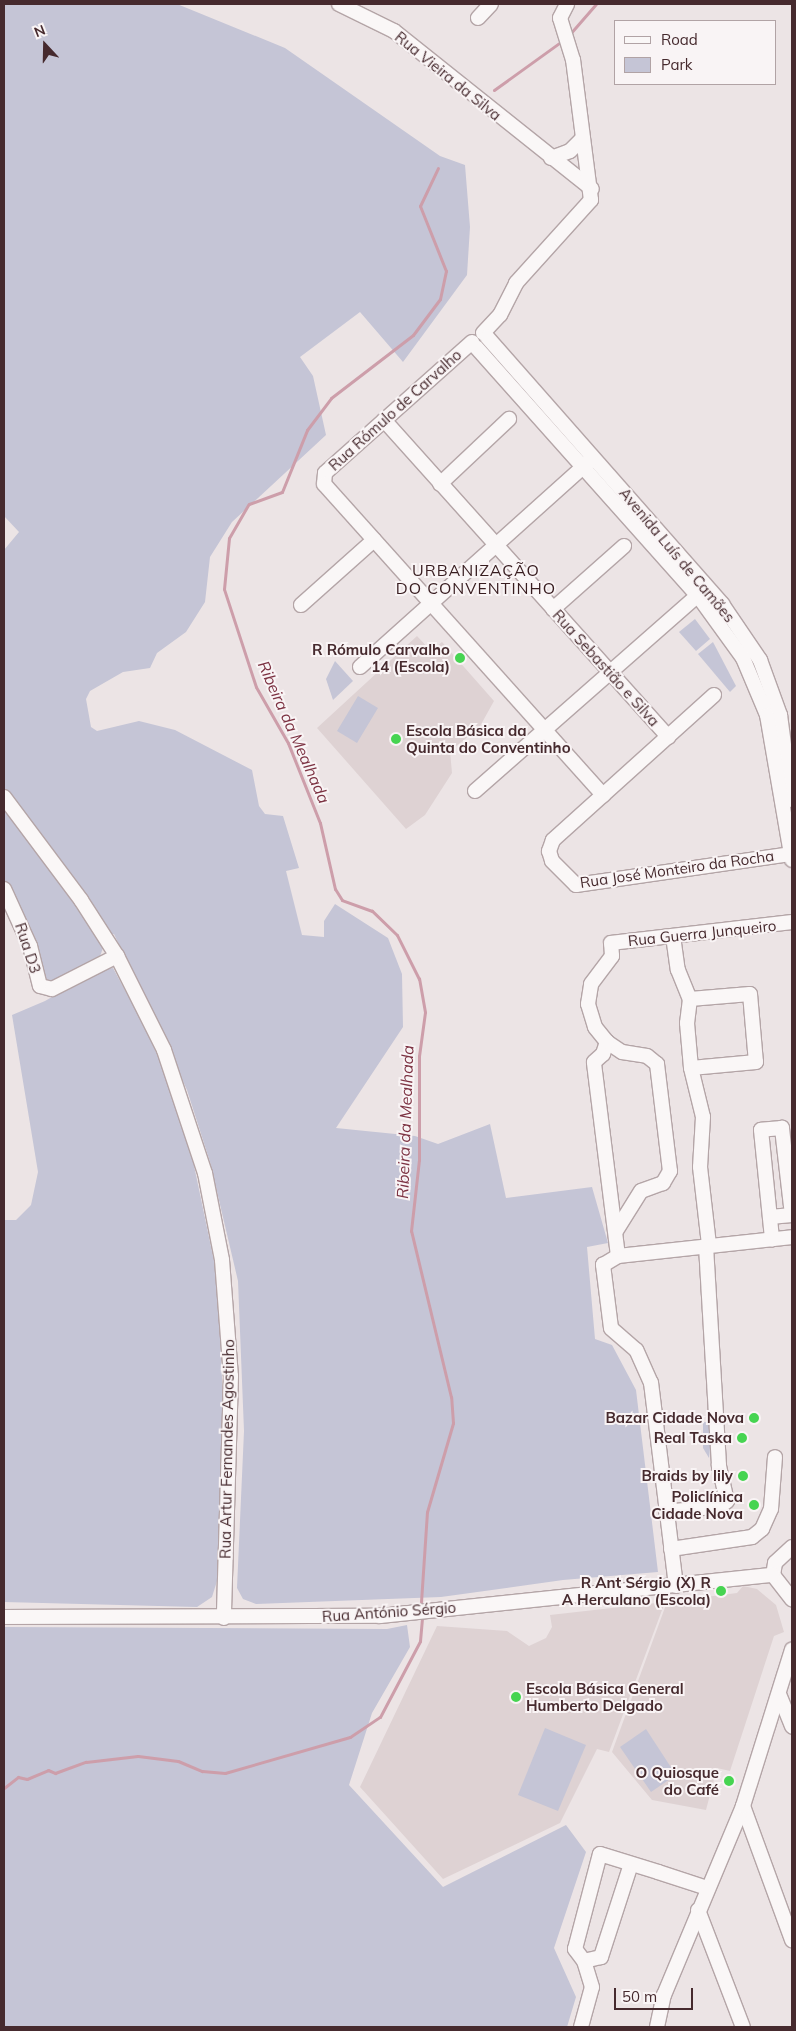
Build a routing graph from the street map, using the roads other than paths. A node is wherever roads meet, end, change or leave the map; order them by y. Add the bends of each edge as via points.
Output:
1 (339, 4) edge
2 (491, 4) edge
3 (567, 4) edge
4 (478, 18) dead end
5 (583, 138) junction
6 (551, 158) junction
7 (592, 189) junction
8 (480, 340) junction
9 (510, 419) dead end
10 (384, 420) junction
11 (589, 462) junction
12 (440, 484) junction
13 (374, 540) junction
14 (496, 545) junction
15 (624, 546) dead end
16 (703, 591) junction
17 (431, 604) junction
18 (301, 605) dead end
19 (553, 609) junction
20 (360, 667) dead end
21 (610, 673) junction
22 (714, 695) dead end
23 (544, 731) junction
24 (668, 737) junction
25 (475, 791) dead end
26 (603, 795) junction
27 (4, 797) edge
28 (792, 854) edge
29 (792, 860) edge
30 (4, 889) edge
31 (792, 922) edge
32 (673, 936) junction
33 (117, 956) junction
34 (690, 999) junction
35 (606, 1042) junction
36 (691, 1068) junction
37 (770, 1217) junction
38 (616, 1231) junction
39 (792, 1237) edge
40 (772, 1239) junction
41 (707, 1246) junction
42 (618, 1256) junction
43 (775, 1458) dead end
44 (666, 1512) junction
45 (792, 1548) edge
46 (671, 1549) junction
47 (773, 1575) junction
48 (676, 1586) junction
49 (792, 1599) edge
50 (4, 1617) edge
51 (224, 1618) junction
52 (792, 1650) edge
53 (779, 1694) junction
54 (792, 1725) edge
55 (743, 1806) junction
56 (631, 1864) junction
57 (707, 1888) junction
58 (698, 1910) junction
59 (792, 1940) edge
60 (601, 1957) junction
61 (584, 1961) junction
62 (590, 1996) junction
63 (580, 2027) edge
64 (657, 2027) edge
65 (743, 2027) edge

1 - 6 street, Rua Vieira da Silva via 394,31
2 - 4 street
3 - 5 street via 560,14 570,44
5 - 6 street via 570,151
5 - 7 street
6 - 7 street, Rua Vieira da Silva
7 - 8 street, Rua Rómulo de Carvalho via 588,206 516,283 500,315
8 - 10 street, Rua Rómulo de Carvalho
8 - 11 street, Avenida Luís de Camões
9 - 12 street
10 - 12 street, Rua Sebastião e Silva
10 - 13 street, Rua Rómulo de Carvalho via 326,473 324,484
11 - 14 street
11 - 16 street, Avenida Luís de Camões
12 - 14 street, Rua Sebastião e Silva
13 - 17 street, Rua Rómulo de Carvalho
13 - 18 street
14 - 17 street
14 - 19 street, Rua Sebastião e Silva
15 - 19 street
16 - 21 street
16 - 28 street, Avenida Luís de Camões via 743,658 767,715
17 - 20 street
17 - 23 street, Rua Rómulo de Carvalho
19 - 21 street, Rua Sebastião e Silva
21 - 23 street
21 - 24 street, Rua Sebastião e Silva
22 - 24 street
23 - 25 street
23 - 26 street, Rua Rómulo de Carvalho
24 - 26 street
26 - 28 street, Rua José Monteiro da Rocha via 553,840 549,851 552,861 576,886
27 - 33 street, Rua Artur Fernandes Agostinho via 81,900
28 - 29 street, Avenida Luís de Camões
30 - 33 street, Rua D3 via 30,946 40,986 52,989
31 - 32 street, Rua Guerra Junqueiro
32 - 34 street via 678,970
32 - 35 street, Rua Guerra Junqueiro via 611,943 612,956 591,984 588,1004 595,1027
33 - 51 street, Rua Artur Fernandes Agostinho via 164,1050 190,1120 222,1260 231,1376
34 - 36 street via 687,1023
34 - 36 street via 750,994 756,1062
35 - 38 street via 602,1054 594,1062
35 - 38 street via 622,1052 647,1056 658,1064 670,1170 663,1183 641,1192
36 - 41 street via 703,1116 700,1167
37 - 37 street via 792,1215 782,1128 761,1130
37 - 40 street
38 - 42 street
39 - 40 street
40 - 41 street
41 - 42 street
41 - 44 street via 719,1465 727,1500 721,1506
42 - 44 street via 603,1265 611,1328 636,1350 651,1384
43 - 46 street via 771,1509 762,1529 752,1538
44 - 46 street
45 - 47 street via 775,1563
46 - 48 street
47 - 48 street, Rua António Sérgio
47 - 49 street
48 - 51 street, Rua António Sérgio via 380,1616
50 - 51 street, Rua António Sérgio
52 - 53 street
53 - 54 street
53 - 55 street
55 - 57 street
55 - 59 street
56 - 57 street
56 - 60 street
56 - 61 street via 600,1854 575,1949
57 - 58 street
58 - 64 street via 664,1995
58 - 65 street
60 - 61 street
60 - 62 street via 600,1974
61 - 62 street via 591,1980
62 - 63 street

